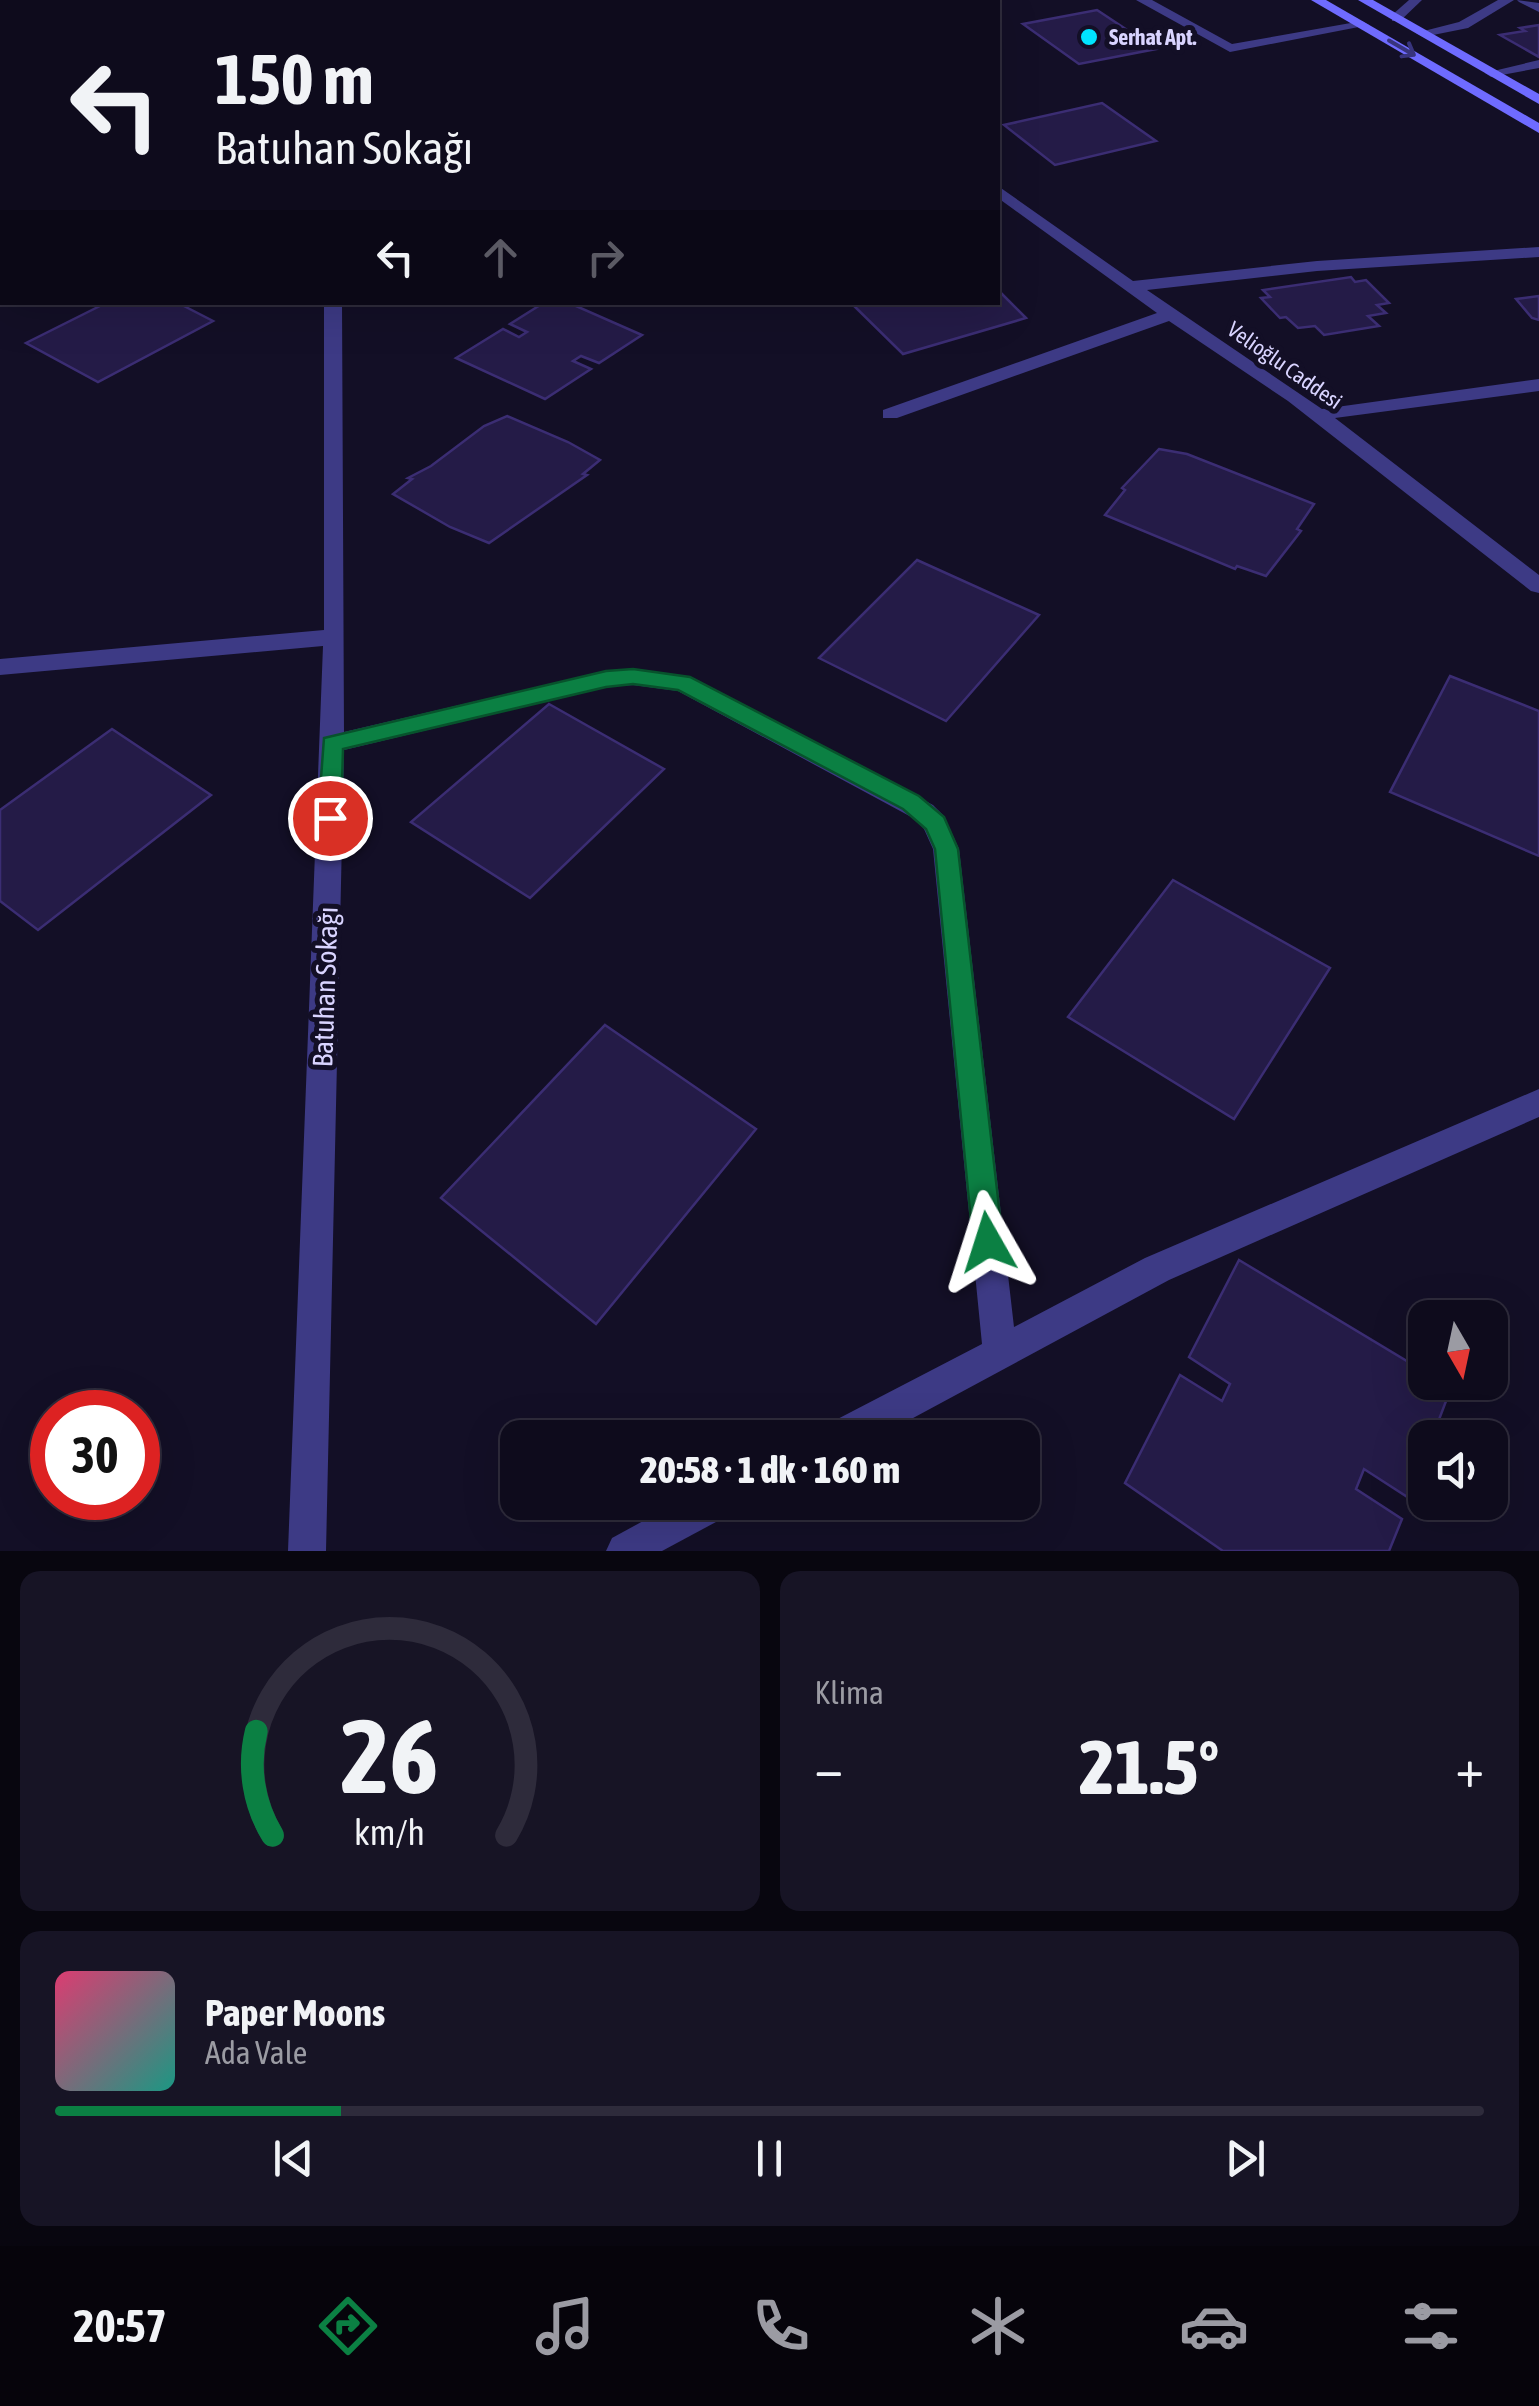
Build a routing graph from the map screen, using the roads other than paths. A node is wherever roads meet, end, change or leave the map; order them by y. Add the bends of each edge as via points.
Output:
1 (1142, 0) edge
2 (1317, 0) edge
3 (1364, 0) edge
4 (1416, 0) edge
5 (1508, 0) edge
6 (1523, 0) edge
7 (1539, 8) edge
8 (1396, 18) junction
9 (1362, 25) junction
10 (1423, 34) junction
11 (1539, 64) edge
12 (1491, 73) junction
13 (1539, 100) edge
14 (1539, 129) edge
15 (1000, 192) edge
16 (1539, 252) edge
17 (1130, 287) junction
18 (333, 305) edge
19 (1170, 314) junction
20 (1539, 385) edge
21 (890, 414) dead end
22 (1318, 415) junction
23 (1539, 586) edge
24 (336, 637) junction
25 (0, 667) edge
26 (332, 744) junction
27 (1539, 1103) edge
28 (1000, 1352) junction
29 (873, 1420) edge
30 (683, 1520) edge
31 (307, 1551) edge
32 (625, 1551) edge

1 - 9 street via 1230,48
2 - 9 main road
3 - 8 main road
4 - 8 lane
5 - 10 street via 1464,24
6 - 7 lane
8 - 10 main road
9 -> 14 main road
10 - 12 main road
11 - 12 lane
12 - 13 main road
15 - 17 street, Velioğlu Caddesi
16 - 17 street via 1316,266
17 - 19 street, Velioğlu Caddesi
18 - 24 street, Batuhan Sokağı
19 - 21 street
19 - 22 street, Velioğlu Caddesi
20 - 22 street
22 - 23 street, Velioğlu Caddesi
24 - 25 street
24 - 26 street, Batuhan Sokağı
26 - 28 street via 606,679 659,678 683,682 924,812 946,849
26 - 31 street, Batuhan Sokağı
27 - 28 street via 1157,1270
28 - 29 street
30 - 32 street

